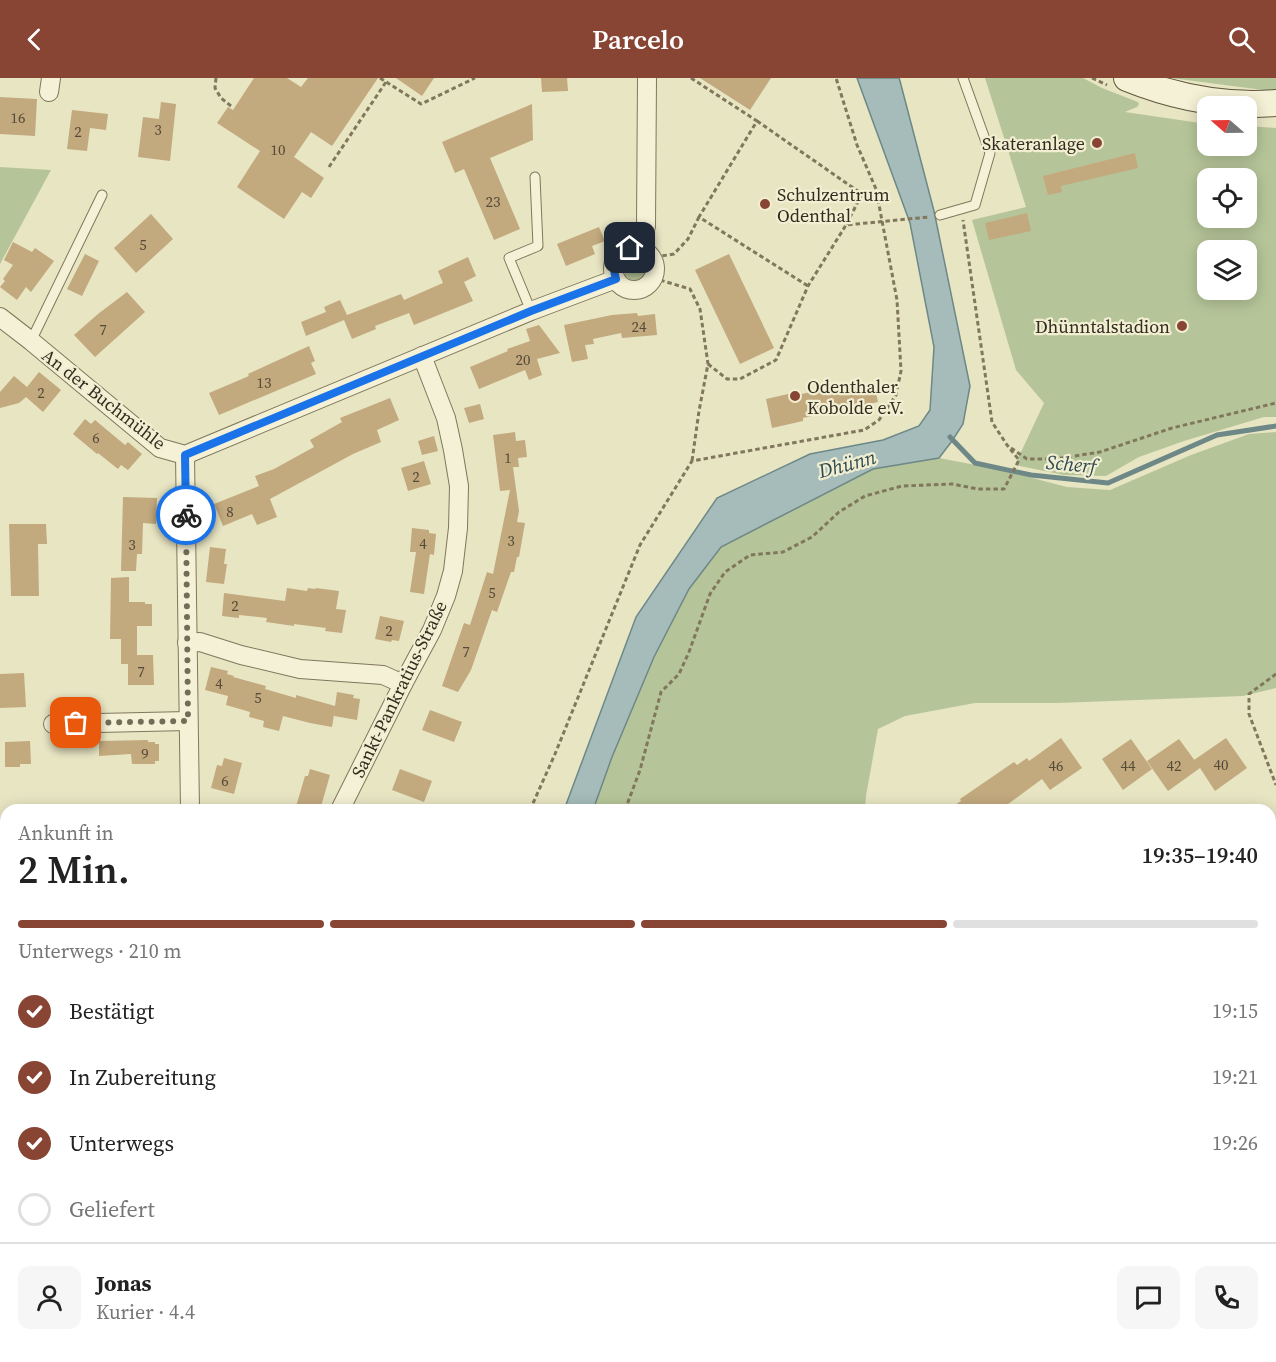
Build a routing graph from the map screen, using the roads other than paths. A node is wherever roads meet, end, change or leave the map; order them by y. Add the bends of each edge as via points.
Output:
1 (647, 78) edge
2 (963, 78) edge
3 (1127, 78) edge
4 (1276, 103) edge
5 (535, 177) dead end
6 (102, 195) dead end
7 (940, 215) road end
8 (646, 253) junction
9 (616, 279) junction
10 (531, 311) junction
11 (0, 316) edge
12 (31, 341) junction
13 (422, 357) junction
14 (185, 455) junction
15 (187, 643) junction
16 (403, 684) junction
17 (188, 721) junction
18 (53, 724) dead end
19 (190, 804) edge
20 (343, 804) edge

1 - 8 street
2 - 7 lane via 990,153 975,206
3 - 4 main road via 1197,99
5 - 10 lane via 538,246 509,258
6 - 12 lane
8 - 9 street via 630,248 621,252 613,270
8 - 9 street via 655,268 646,286 635,290
9 - 10 street, An der Buchmühle
10 - 13 street, An der Buchmühle
11 - 12 street, An der Buchmühle
12 - 14 street, An der Buchmühle via 160,448
13 - 14 street, An der Buchmühle
13 - 16 street, Sankt-Pankratius-Straße via 446,418 453,450 459,486 458,528 446,596
14 - 15 street
15 - 16 street via 200,642 300,669 383,675
15 - 17 street
16 - 20 street, Sankt-Pankratius-Straße
17 - 18 street
17 - 19 street

